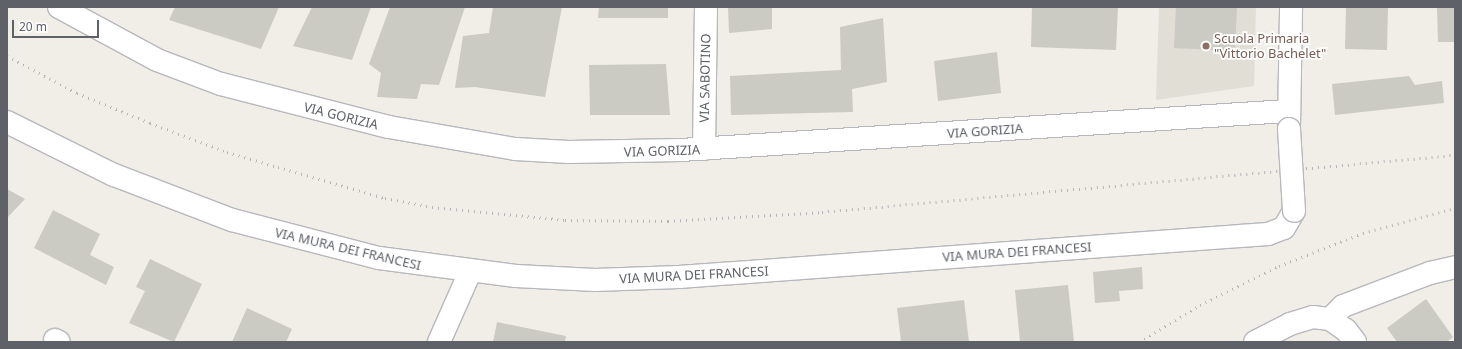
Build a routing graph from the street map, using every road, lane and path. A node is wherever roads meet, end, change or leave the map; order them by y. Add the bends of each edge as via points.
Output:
1 (59, 7) edge
2 (706, 7) edge
3 (1291, 7) edge
4 (1289, 120) junction
5 (7, 122) edge
6 (704, 149) junction
7 (1455, 267) edge
8 (470, 272) junction
9 (1330, 318) junction
10 (439, 342) edge
11 (1255, 342) edge
12 (1355, 342) edge

1 - 6 street, VIA GORIZIA via 131,47 198,76 388,128 469,143 543,151
2 - 6 street, VIA SABOTINO
3 - 4 street, VIA MURA DEI FRANCESI
4 - 6 street, VIA GORIZIA
4 - 8 street, VIA MURA DEI FRANCESI, bridge via 1294,211 1289,223 1278,232 656,278 595,280
5 - 8 street, VIA MURA DEI FRANCESI via 101,170 232,220 379,258
7 - 9 street via 1430,273 1343,306
8 - 10 street
9 - 11 street via 1308,319
9 - 12 street via 1346,330

